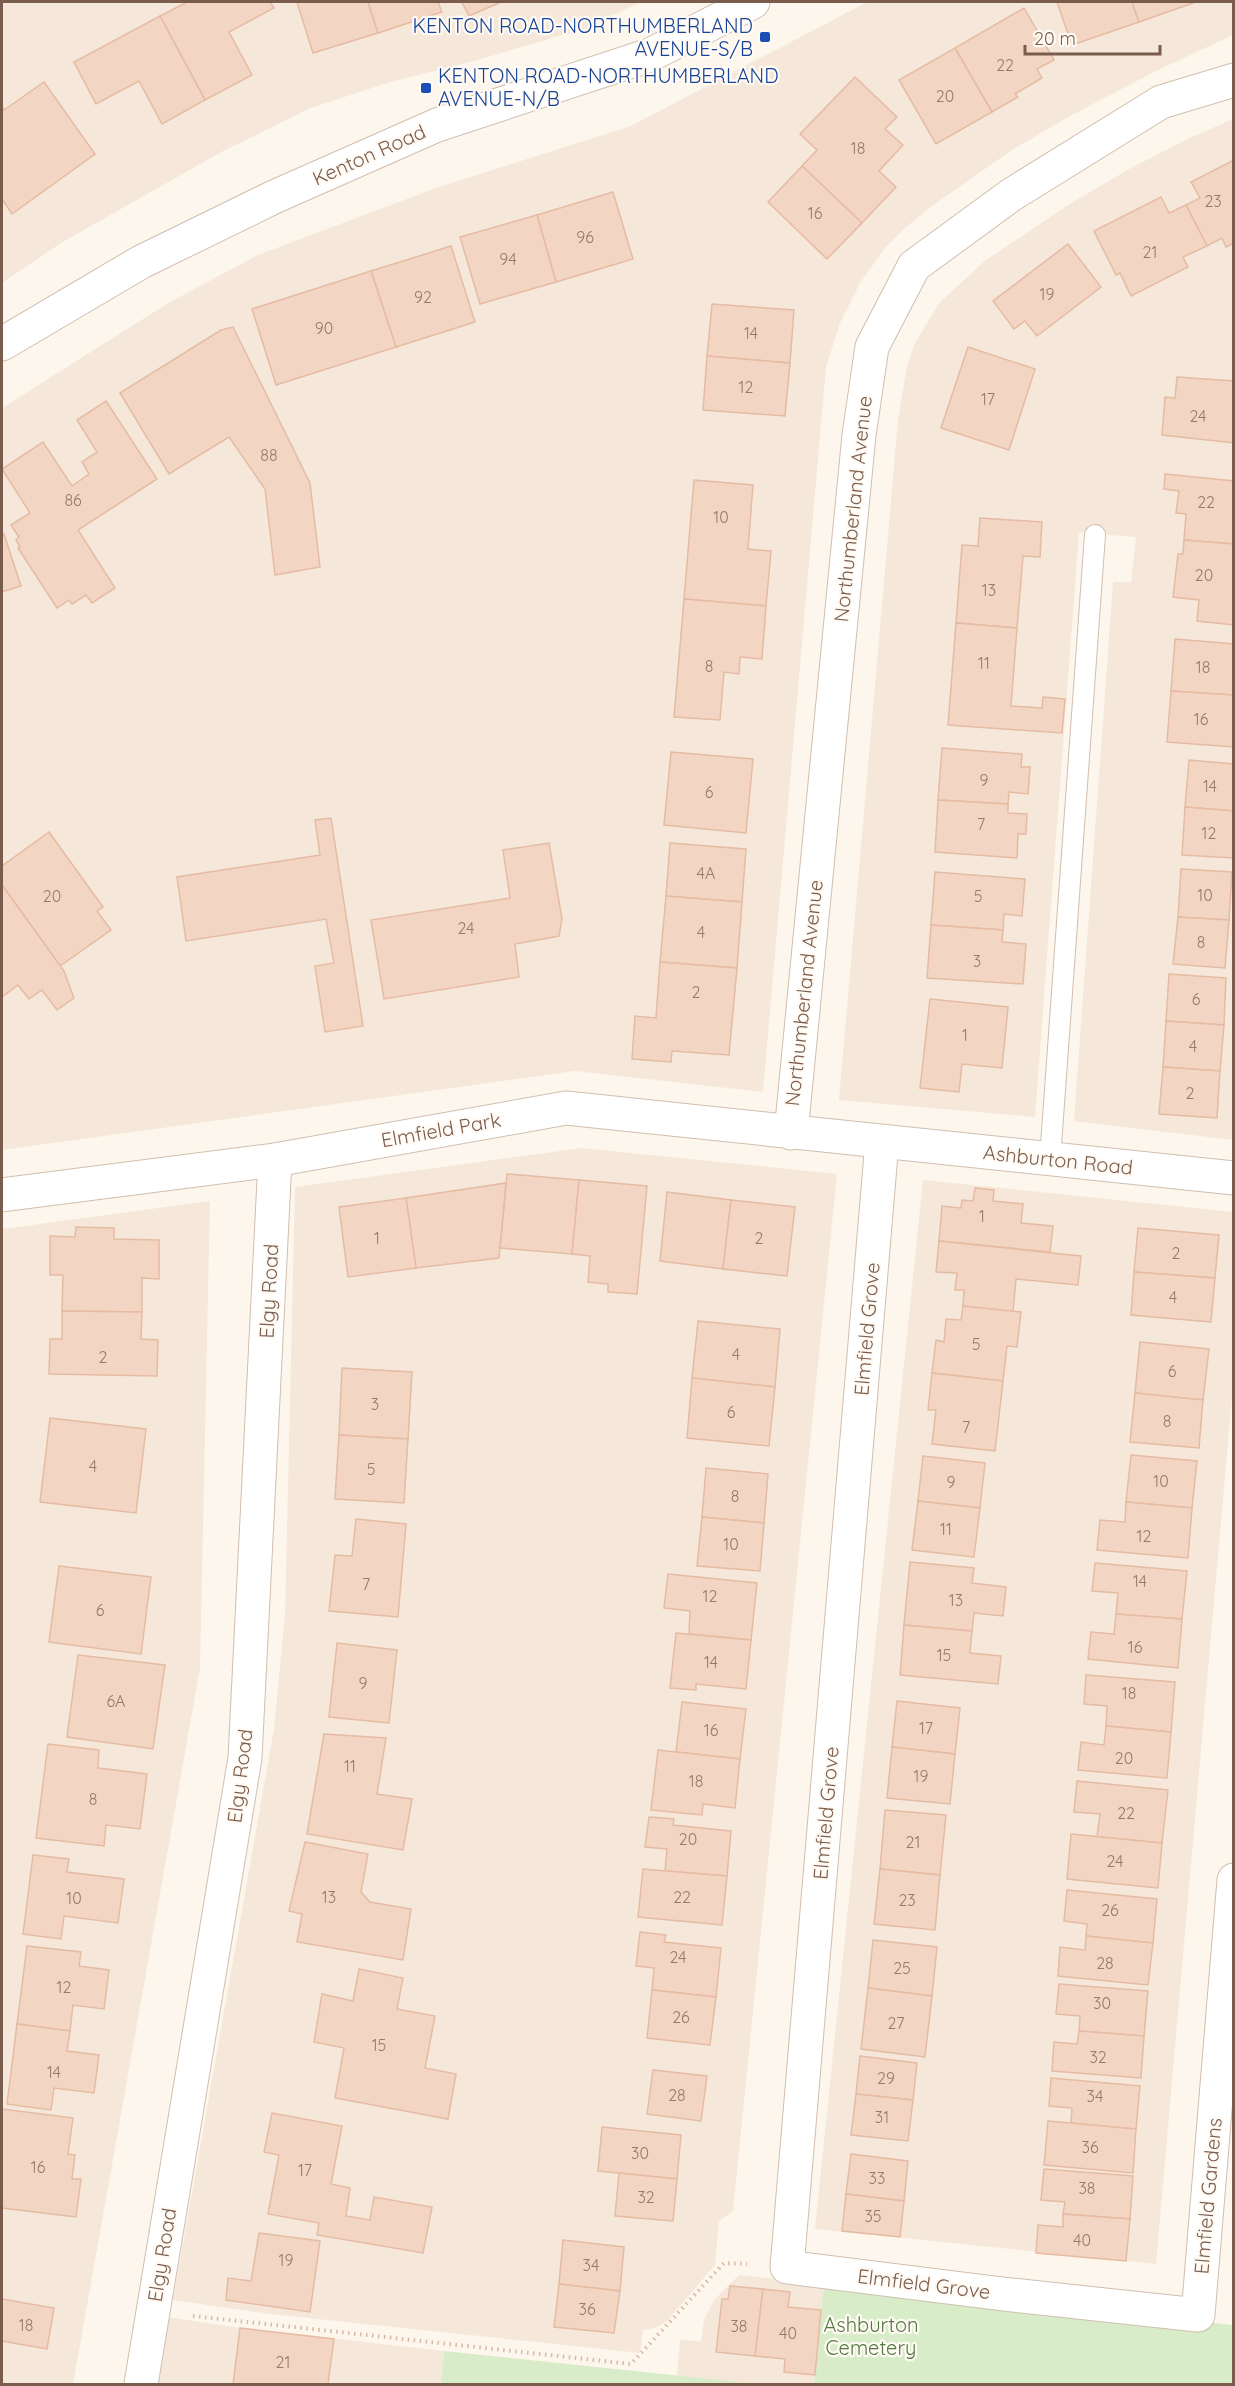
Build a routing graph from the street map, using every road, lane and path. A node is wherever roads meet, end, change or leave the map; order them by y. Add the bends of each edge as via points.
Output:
1 (753, 2) edge
2 (1233, 80) edge
3 (2, 344) edge
4 (1095, 535) dead end
5 (791, 1133) junction
6 (882, 1142) junction
7 (1050, 1159) junction
8 (275, 1160) junction
9 (1233, 1178) edge
10 (2, 1195) edge
11 (1233, 1880) edge
12 (788, 2267) junction
13 (1003, 2294) joint
14 (153, 2311) junction
15 (141, 2385) edge

1 - 3 street, Kenton Road via 650,55 437,125 274,196 141,262
2 - 5 street, Northumberland Avenue via 1161,102 1011,195 914,266 872,347 859,435
4 - 7 lane
5 - 6 street, Elmfield Park
5 - 8 street, Elmfield Park via 566,1108
6 - 7 street, Ashburton Road
6 - 12 street, Elmfield Grove
7 - 9 street, Ashburton Road
8 - 10 street, Elmfield Park
8 - 14 street, Elgy Road via 245,1758
11 - 13 street, Elmfield Gardens via 1198,2315
12 - 13 street, Elmfield Grove
12 - 14 path via 724,2263 631,2364
14 - 15 street, Elgy Road

